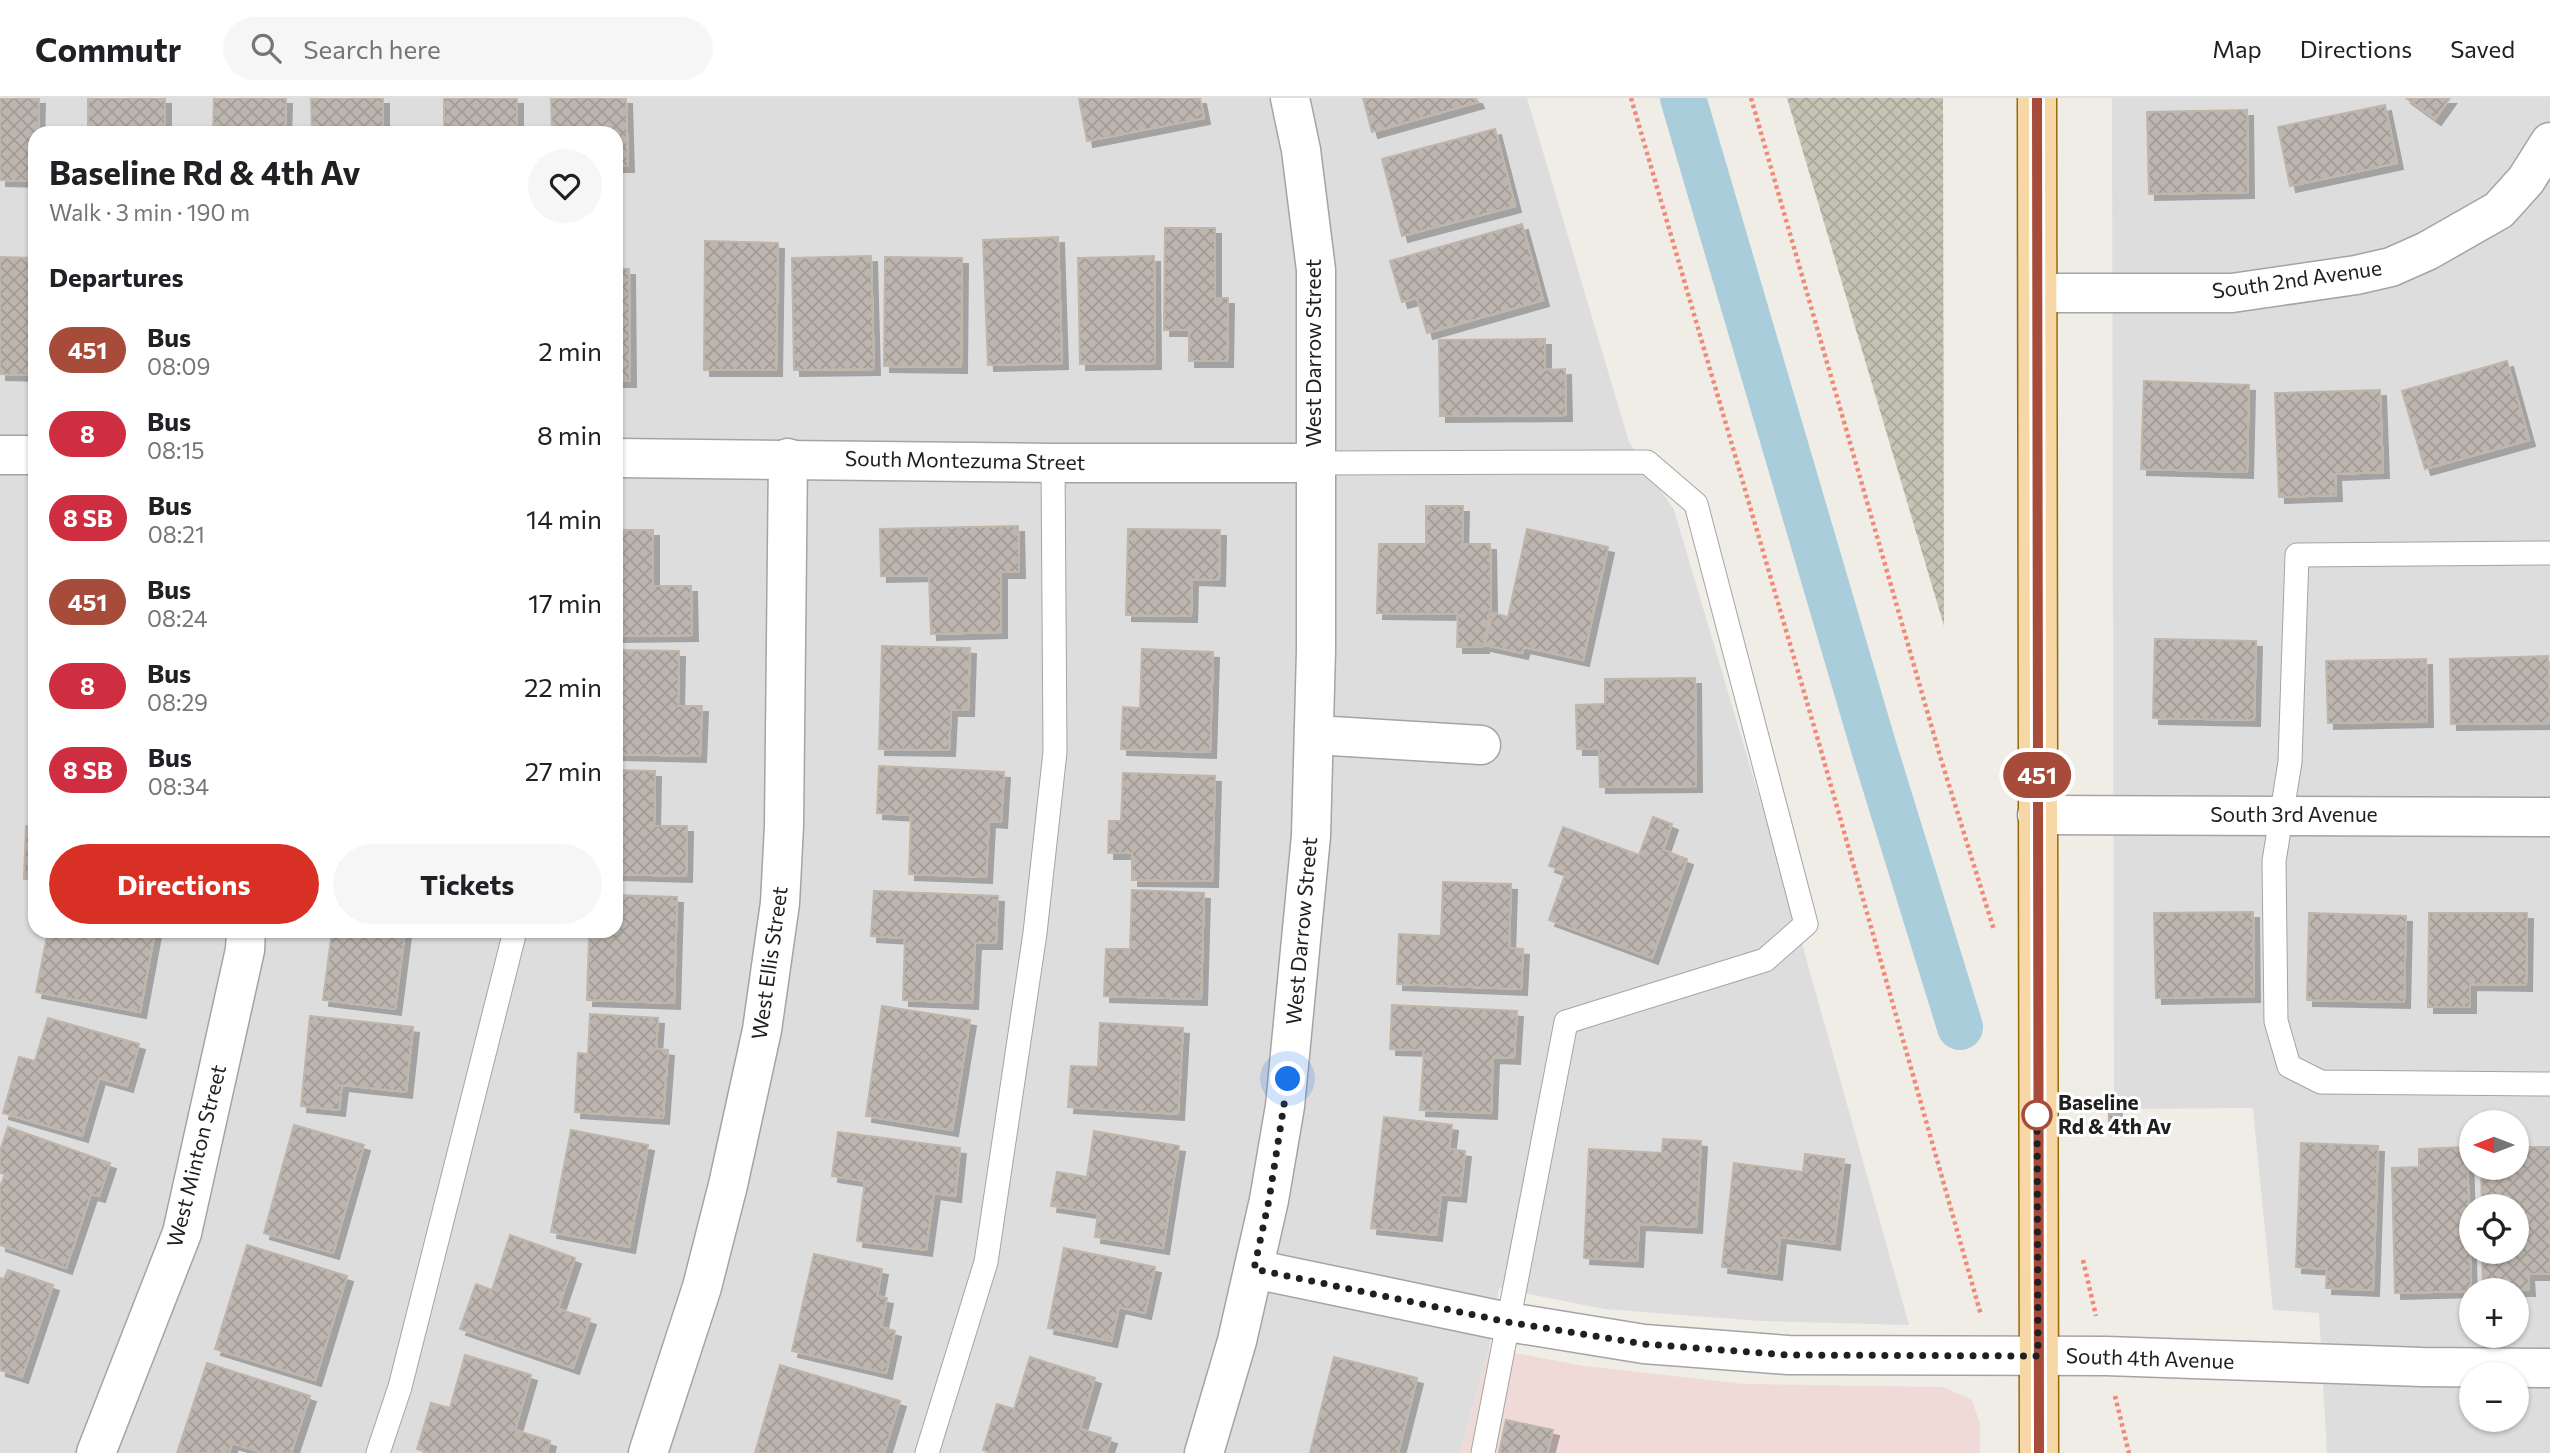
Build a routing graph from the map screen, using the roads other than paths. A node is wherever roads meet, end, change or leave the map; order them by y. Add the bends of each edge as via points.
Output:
1 (1290, 98) edge
2 (2037, 98) edge
3 (2550, 142) edge
4 (2038, 293) junction
5 (0, 455) edge
6 (28, 455) edge
7 (623, 457) edge
8 (788, 458) junction
9 (1054, 463) junction
10 (1315, 463) junction
11 (2550, 553) edge
12 (1315, 735) junction
13 (1481, 745) dead end
14 (2282, 814) junction
15 (2037, 815) junction
16 (2550, 817) edge
17 (246, 938) edge
18 (513, 938) edge
19 (2550, 1084) edge
20 (1254, 1269) junction
21 (1508, 1322) junction
22 (2038, 1356) junction
23 (2550, 1368) edge
24 (96, 1453) edge
25 (378, 1453) edge
26 (648, 1453) edge
27 (927, 1453) edge
28 (1204, 1453) edge
29 (1483, 1453) edge
30 (2039, 1453) edge

1 - 10 street, West Darrow Street via 1317,270
2 - 4 main road
3 - 4 street, South 2nd Avenue via 2526,180 2499,210 2391,267 2232,293
4 - 15 main road
5 - 6 street
7 - 8 street, South Montezuma Street
8 - 9 street, South Montezuma Street
8 - 26 street, West Ellis Street via 784,826 780,902 762,1030 702,1287
9 - 10 street, South Montezuma Street
9 - 27 lane via 1055,752 1035,933 986,1262
10 - 12 street, West Darrow Street
10 - 21 lane via 1647,462 1696,504 1806,924 1765,960 1566,1022
11 - 14 lane via 2297,555 2290,762
12 - 13 street
12 - 20 street, West Darrow Street via 1311,836 1285,1105
14 - 15 street, South 3rd Avenue
14 - 16 street, South 3rd Avenue
14 - 19 lane via 2274,861 2276,1021 2290,1066 2320,1082
15 - 22 main road
17 - 24 street, West Minton Street via 182,1233
18 - 25 lane via 403,1373
20 - 21 street, South 4th Avenue
20 - 28 street, West Darrow Street
21 - 22 street, South 4th Avenue via 1644,1344 1788,1355
21 - 29 lane
22 - 23 street, South 4th Avenue
22 - 30 main road

